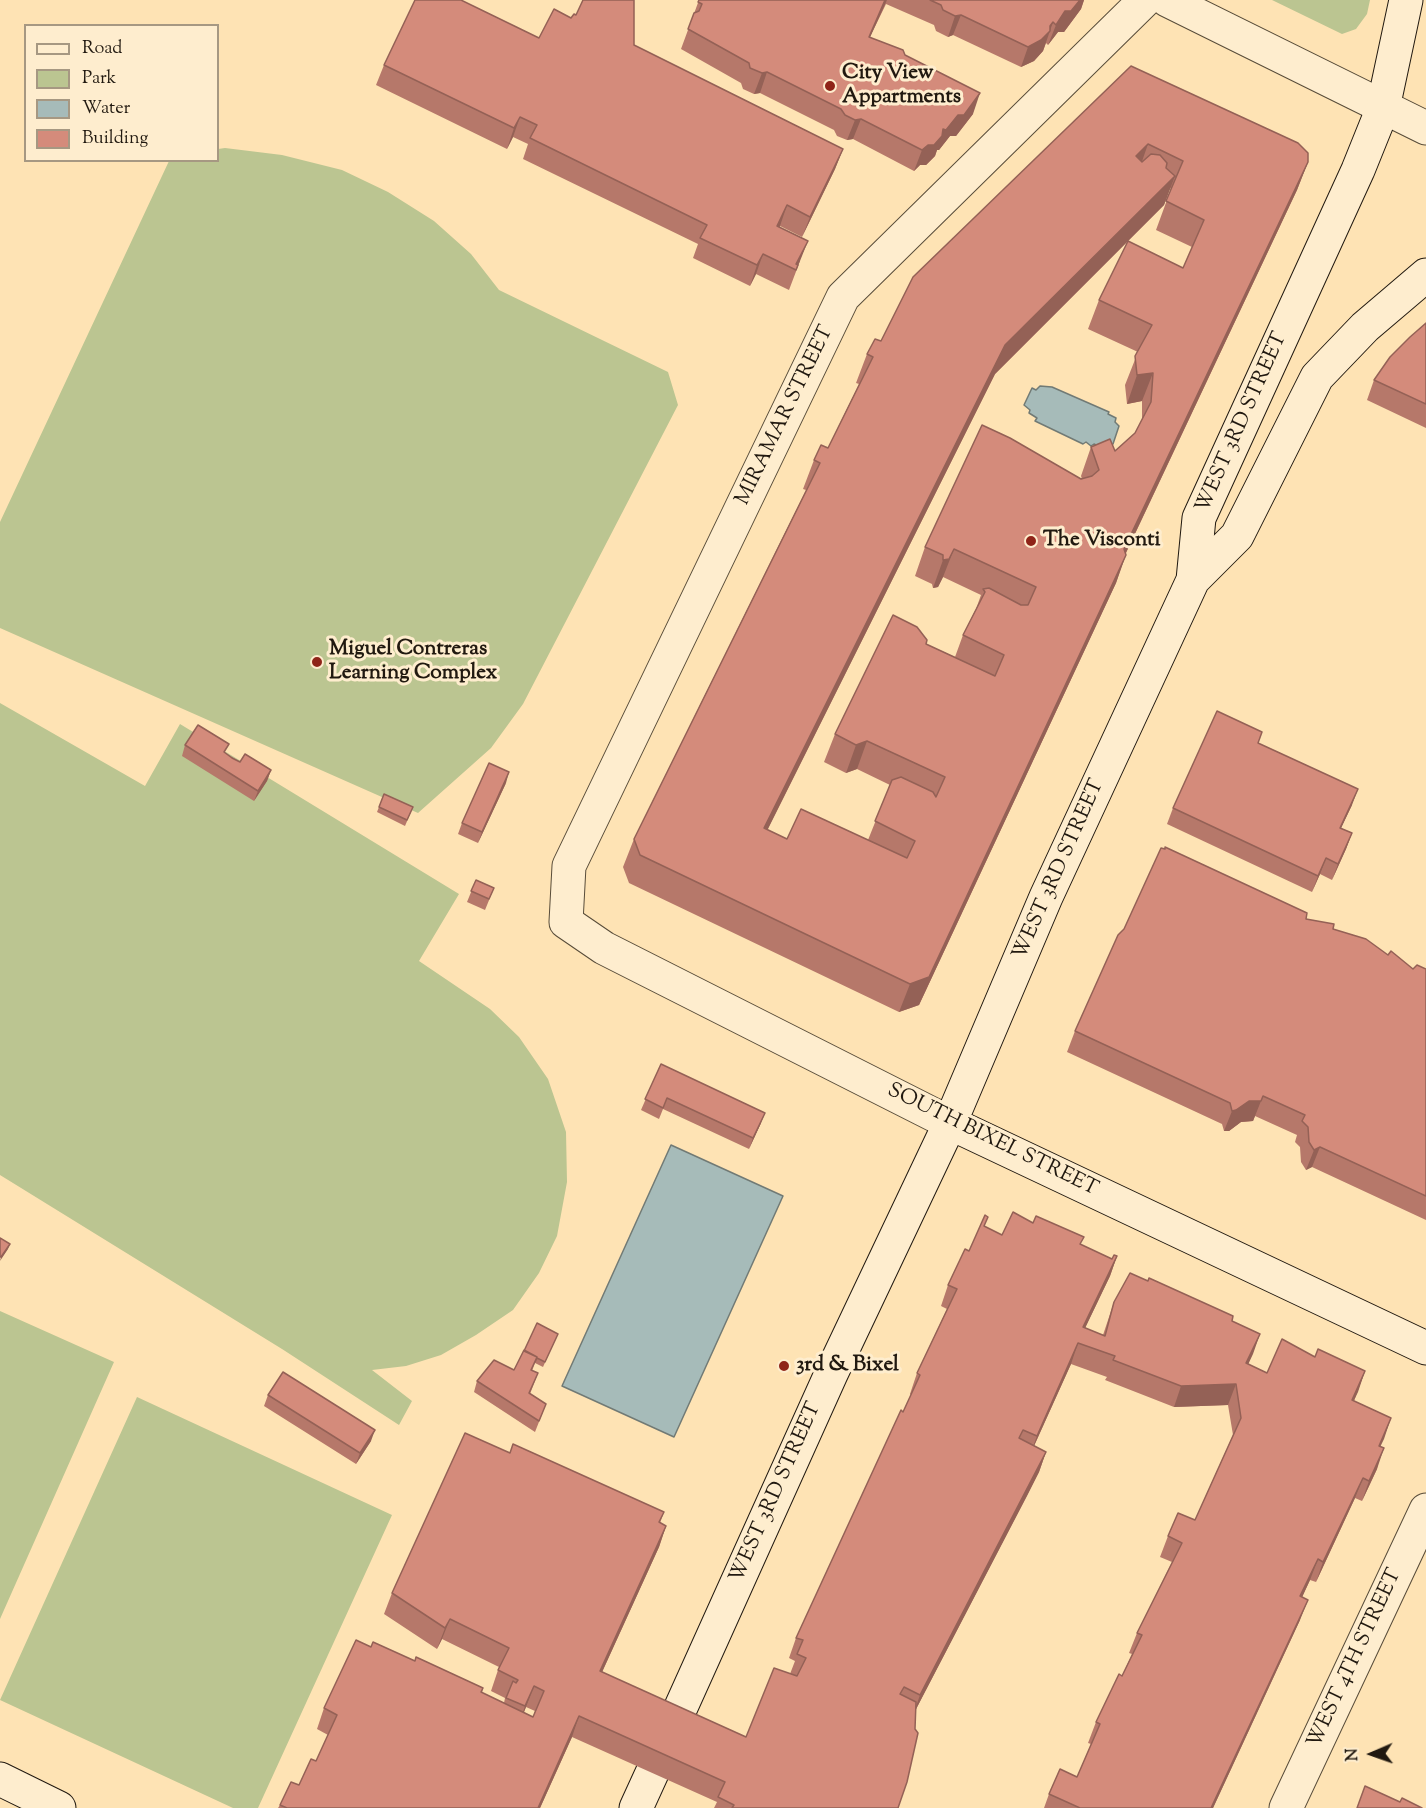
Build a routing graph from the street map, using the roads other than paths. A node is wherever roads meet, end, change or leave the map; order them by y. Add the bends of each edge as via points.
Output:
1 (1145, 0) edge
2 (1167, 0) edge
3 (1406, 0) edge
4 (1383, 108) junction
5 (1426, 128) edge
6 (1426, 275) edge
7 (1193, 579) junction
8 (566, 922) joint
9 (950, 1123) junction
10 (1426, 1348) edge
11 (1426, 1510) edge
12 (672, 1727) edge
13 (652, 1773) edge
14 (0, 1779) edge
15 (59, 1808) edge
16 (636, 1808) edge
17 (1286, 1808) edge

1 - 8 street, MIRAMAR STREET via 843,297 569,866
2 - 4 street
3 - 4 street, WEST 3RD STREET
4 - 5 street
4 - 7 street, WEST 3RD STREET via 1199,518
6 - 7 street via 1365,327 1317,377 1238,536
7 - 9 street, WEST 3RD STREET via 1046,897
8 - 9 street, SOUTH BIXEL STREET via 604,948
9 - 10 street, SOUTH BIXEL STREET
9 - 12 street, WEST 3RD STREET via 831,1374
11 - 17 street, WEST 4TH STREET
13 - 16 street
14 - 15 street

